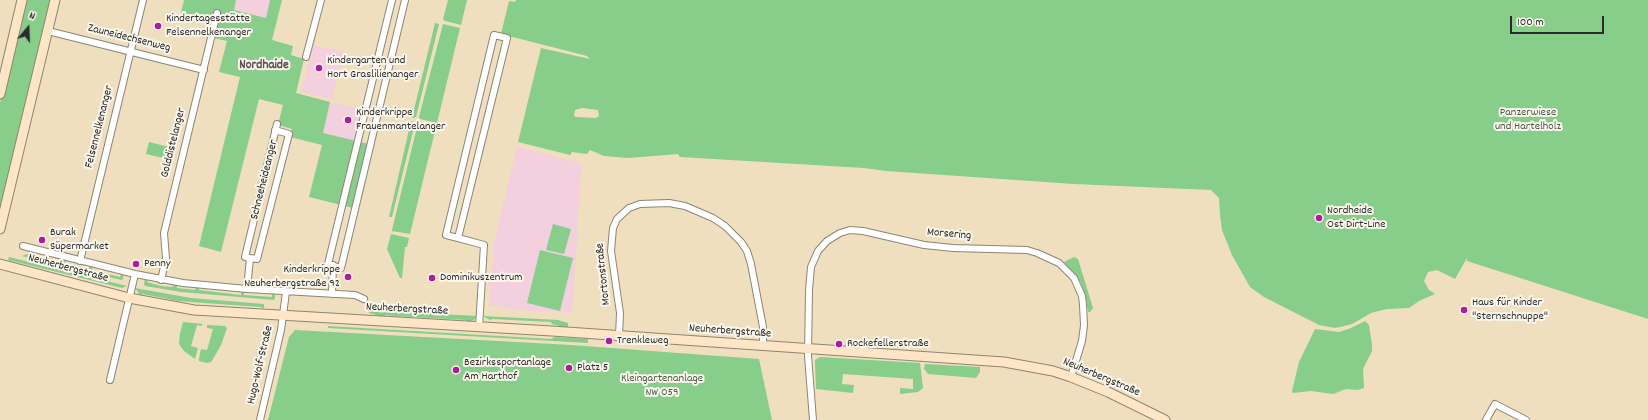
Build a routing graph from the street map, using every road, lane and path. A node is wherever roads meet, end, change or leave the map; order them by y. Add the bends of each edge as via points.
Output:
1 (22, 0) edge
2 (55, 0) edge
3 (143, 0) edge
4 (321, 0) edge
5 (392, 0) edge
6 (405, 2) edge
7 (217, 13) dead end
8 (48, 31) junction
9 (130, 50) junction
10 (306, 57) dead end
11 (204, 70) junction
12 (0, 94) edge
13 (368, 98) junction
14 (381, 101) junction
15 (470, 133) junction
16 (483, 136) junction
17 (350, 174) junction
18 (363, 177) junction
19 (341, 212) junction
20 (354, 215) junction
21 (0, 229) edge
22 (458, 238) junction
23 (248, 241) junction
24 (260, 244) junction
25 (23, 246) dead end
26 (250, 258) junction
27 (80, 261) junction
28 (0, 264) edge
29 (333, 266) junction
30 (135, 274) junction
31 (161, 280) junction
32 (247, 289) junction
33 (286, 292) junction
34 (332, 294) junction
35 (129, 298) junction
36 (364, 299) dead end
37 (283, 315) junction
38 (479, 327) junction
39 (619, 336) junction
40 (763, 346) junction
41 (808, 349) junction
42 (1071, 377) junction
43 (110, 380) dead end
44 (260, 420) edge
45 (813, 420) edge
46 (1165, 420) edge
47 (1486, 420) edge
48 (1526, 420) edge

1 - 12 main road
2 - 8 main road
3 - 9 street, Felsennelkenanger
4 - 10 street
5 - 6 street
5 - 13 street
6 - 14 street
7 - 11 street, Golddistelanger
8 - 9 street, Zauneidechsenweg
8 - 21 main road
9 - 11 street, Zauneidechsenweg
9 - 27 street, Felsennelkenanger
11 - 31 street, Golddistelanger via 164,233 166,258
13 - 14 street
13 - 17 street
14 - 18 street
15 - 16 street
15 - 16 street via 494,34 507,38
15 - 22 street via 446,235
16 - 22 street
17 - 18 street
17 - 19 street
18 - 20 street
19 - 20 street
19 - 29 street via 328,264
20 - 29 street via 341,268
22 - 38 street via 484,245
23 - 24 street
23 - 24 street, Schneeheideanger via 276,127 288,134
23 - 26 street, Schneeheideanger via 245,257
24 - 26 street, Schneeheideanger via 257,259
25 - 27 street, Neuherbergstraße
26 - 32 street, Schneeheideanger
27 - 30 street, Neuherbergstraße
28 - 35 main road, Neuherbergstraße
29 - 34 street
30 - 31 street, Neuherbergstraße
30 - 35 street
31 - 32 street, Neuherbergstraße
32 - 33 street, Neuherbergstraße
33 - 34 street, Neuherbergstraße
33 - 37 street
34 - 36 street, Neuherbergstraße
35 - 37 main road, Neuherbergstraße via 194,310
35 - 43 street
37 - 38 main road, Neuherbergstraße
37 - 44 street, Hugo-Wolf-Straße
38 - 39 main road, Neuherbergstraße
39 - 40 main road, Neuherbergstraße
39 - 40 street, Mortonstraße via 620,313 611,250 613,228 617,219 629,208 640,204 669,203 685,206 713,218 741,242 751,264 763,327
40 - 41 main road, Neuherbergstraße
41 - 42 main road, Neuherbergstraße via 1004,362
41 - 42 street, Morsering via 809,290 814,259 832,237 850,230 863,231 924,245 1027,250 1059,263 1074,278 1083,305 1082,341
41 - 45 street
42 - 46 main road, Neuherbergstraße
47 - 48 street via 1495,404

